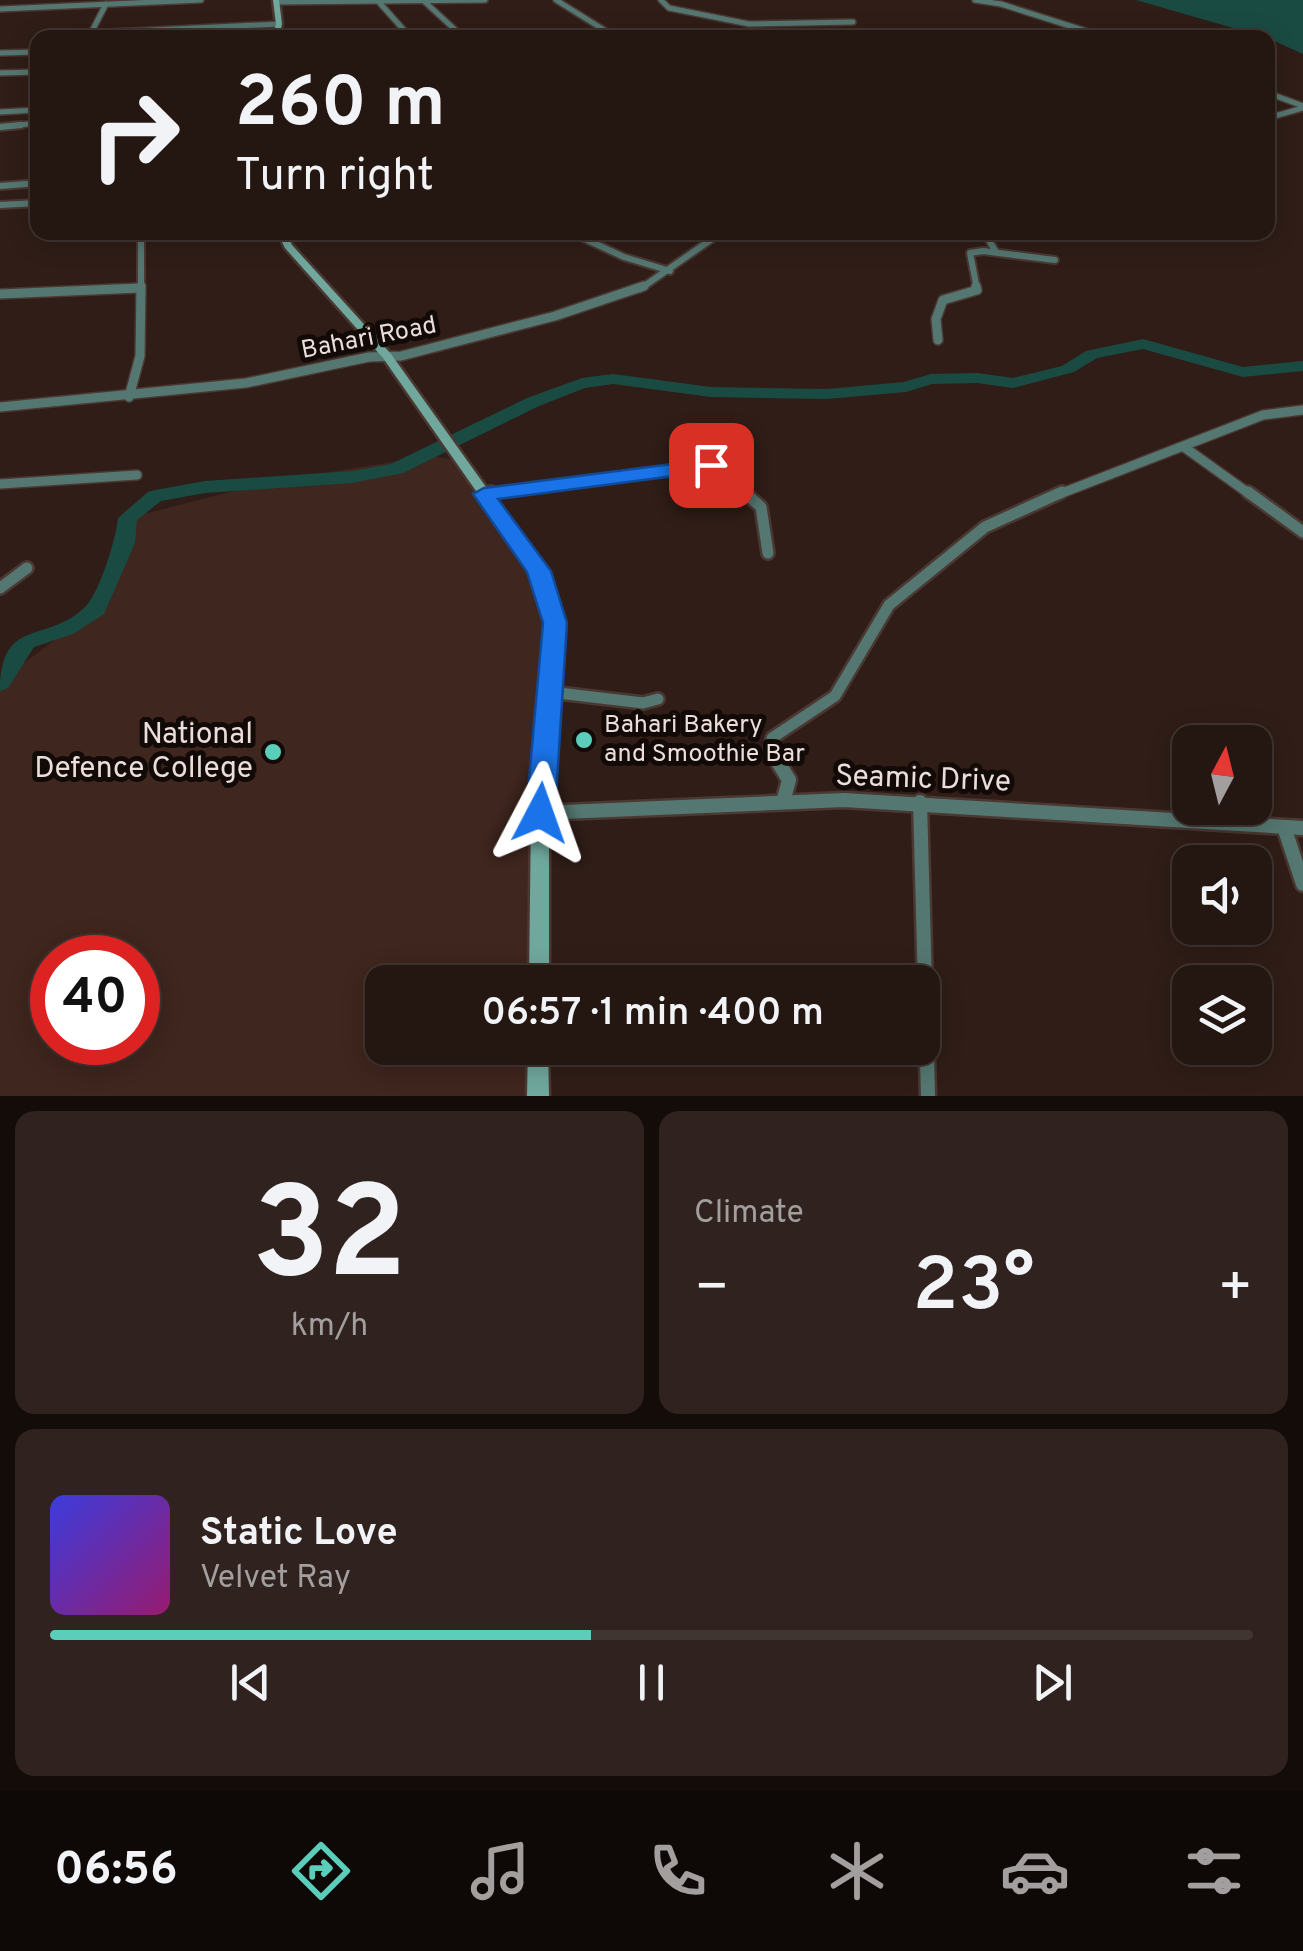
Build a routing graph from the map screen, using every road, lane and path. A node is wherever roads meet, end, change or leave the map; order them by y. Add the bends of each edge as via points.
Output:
1 (4, 0) edge
2 (201, 0) edge
3 (485, 0) edge
4 (556, 0) edge
5 (662, 0) edge
6 (975, 0) edge
7 (132, 1) edge
8 (277, 1) edge
9 (425, 1) edge
10 (378, 2) edge
11 (106, 4) junction
12 (0, 8) edge
13 (853, 22) dead end
14 (279, 24) junction
15 (93, 30) edge
16 (176, 30) edge
17 (277, 30) edge
18 (404, 30) edge
19 (456, 30) edge
20 (604, 30) edge
21 (1082, 30) edge
22 (30, 52) edge
23 (14, 53) junction
24 (0, 54) edge
25 (0, 70) edge
26 (30, 72) edge
27 (1275, 96) edge
28 (1303, 107) edge
29 (30, 110) edge
30 (0, 112) edge
31 (1275, 116) edge
32 (30, 125) edge
33 (0, 128) edge
34 (30, 183) edge
35 (0, 186) edge
36 (30, 203) edge
37 (4, 205) edge
38 (0, 220) edge
39 (141, 240) edge
40 (285, 240) edge
41 (587, 240) edge
42 (711, 240) edge
43 (989, 240) edge
44 (996, 252) junction
45 (1055, 260) dead end
46 (670, 271) junction
47 (140, 288) junction
48 (0, 294) edge
49 (938, 340) dead end
50 (387, 356) junction
51 (129, 397) junction
52 (0, 407) edge
53 (1303, 410) edge
54 (1184, 446) junction
55 (138, 475) dead end
56 (0, 484) edge
57 (484, 494) junction
58 (1303, 532) edge
59 (768, 553) dead end
60 (27, 568) dead end
61 (0, 588) edge
62 (550, 692) junction
63 (658, 699) dead end
64 (783, 802) junction
65 (920, 802) junction
66 (540, 813) junction
67 (1284, 827) junction
68 (1303, 828) edge
69 (1303, 884) edge
70 (538, 965) edge
71 (538, 1065) edge
72 (538, 1096) edge
73 (928, 1096) edge

1 - 12 street
2 - 7 street
3 - 9 street
4 - 20 street
5 - 13 street via 669,8 748,24
6 - 21 street
7 - 11 street
8 - 10 street
8 - 14 street
9 - 10 street
9 - 19 street
10 - 18 street
11 - 12 street
11 - 15 street
14 - 16 street
14 - 17 street
22 - 23 street
23 - 24 street
23 - 25 street
25 - 26 street
27 - 28 street
28 - 31 street
29 - 30 street
32 - 33 street
34 - 35 street
36 - 37 street
37 - 38 street
39 - 47 street
40 - 50 street
41 - 46 street
42 - 46 street, Bahari Road
43 - 44 street
44 - 45 street
44 - 49 street via 968,254 977,290 943,300
46 - 50 street, Bahari Road via 593,305
47 - 48 street
47 - 51 street via 140,356
50 - 51 street, Bahari Road
50 - 57 street
51 - 52 street, Bahari Road
53 - 54 street via 1264,414
54 - 58 street
54 - 64 street via 1002,516 889,604 835,696 772,738 770,748 789,780
55 - 56 street
57 - 59 street via 711,465 761,507
57 - 62 street via 539,571 555,623
60 - 61 street
62 - 63 street
62 - 66 street
64 - 65 street, Seamic Drive
64 - 66 street, Seamic Drive
65 - 67 street, Seamic Drive
65 - 73 street
66 - 70 street
67 - 68 street, Seamic Drive
67 - 69 street
71 - 72 street

